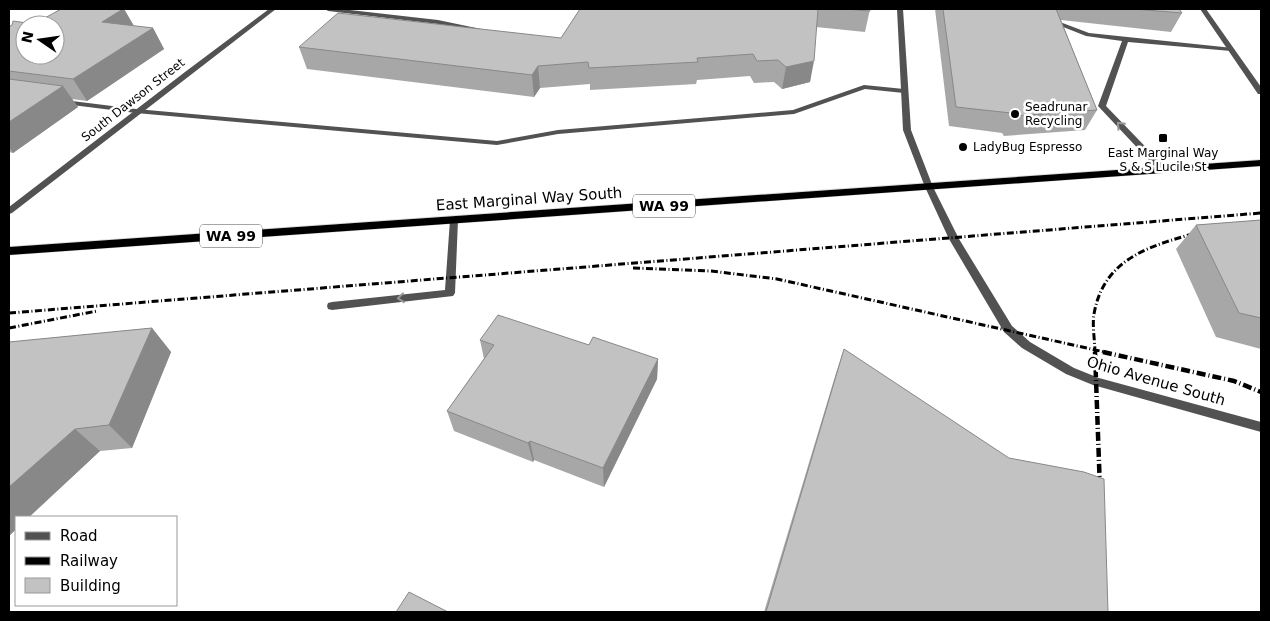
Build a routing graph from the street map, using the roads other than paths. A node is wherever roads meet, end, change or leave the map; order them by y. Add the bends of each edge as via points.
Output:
1 (258, 9) edge
2 (328, 9) edge
3 (900, 9) edge
4 (1203, 9) edge
5 (272, 10) edge
6 (1042, 17) edge
7 (482, 30) edge
8 (1126, 40) junction
9 (1231, 49) junction
10 (904, 91) junction
11 (1261, 92) edge
12 (54, 101) edge
13 (136, 111) junction
14 (1261, 163) edge
15 (1162, 170) junction
16 (929, 187) junction
17 (9, 211) edge
18 (454, 220) junction
19 (9, 251) edge
20 (332, 306) dead end
21 (1261, 427) edge

1 - 5 street
2 - 7 street
3 - 10 street, Ohio Avenue South
4 - 9 street
5 - 13 street, South Dawson Street
6 - 8 street via 1088,35
8 - 9 street
15 -> 8 street via 1102,106
9 - 11 street
10 - 13 street via 864,87 794,112 558,132 497,143
10 - 16 street, Ohio Avenue South via 907,130
12 - 13 street
13 - 17 street, South Dawson Street
14 - 15 highway, East Marginal Way South / WA 99
15 - 16 highway, East Marginal Way South / WA 99
16 - 18 highway, East Marginal Way South / WA 99
16 - 21 street, Ohio Avenue South via 954,239 1008,329 1026,345 1070,371 1098,382
18 - 19 highway, East Marginal Way South / WA 99
18 -> 20 street via 450,293

